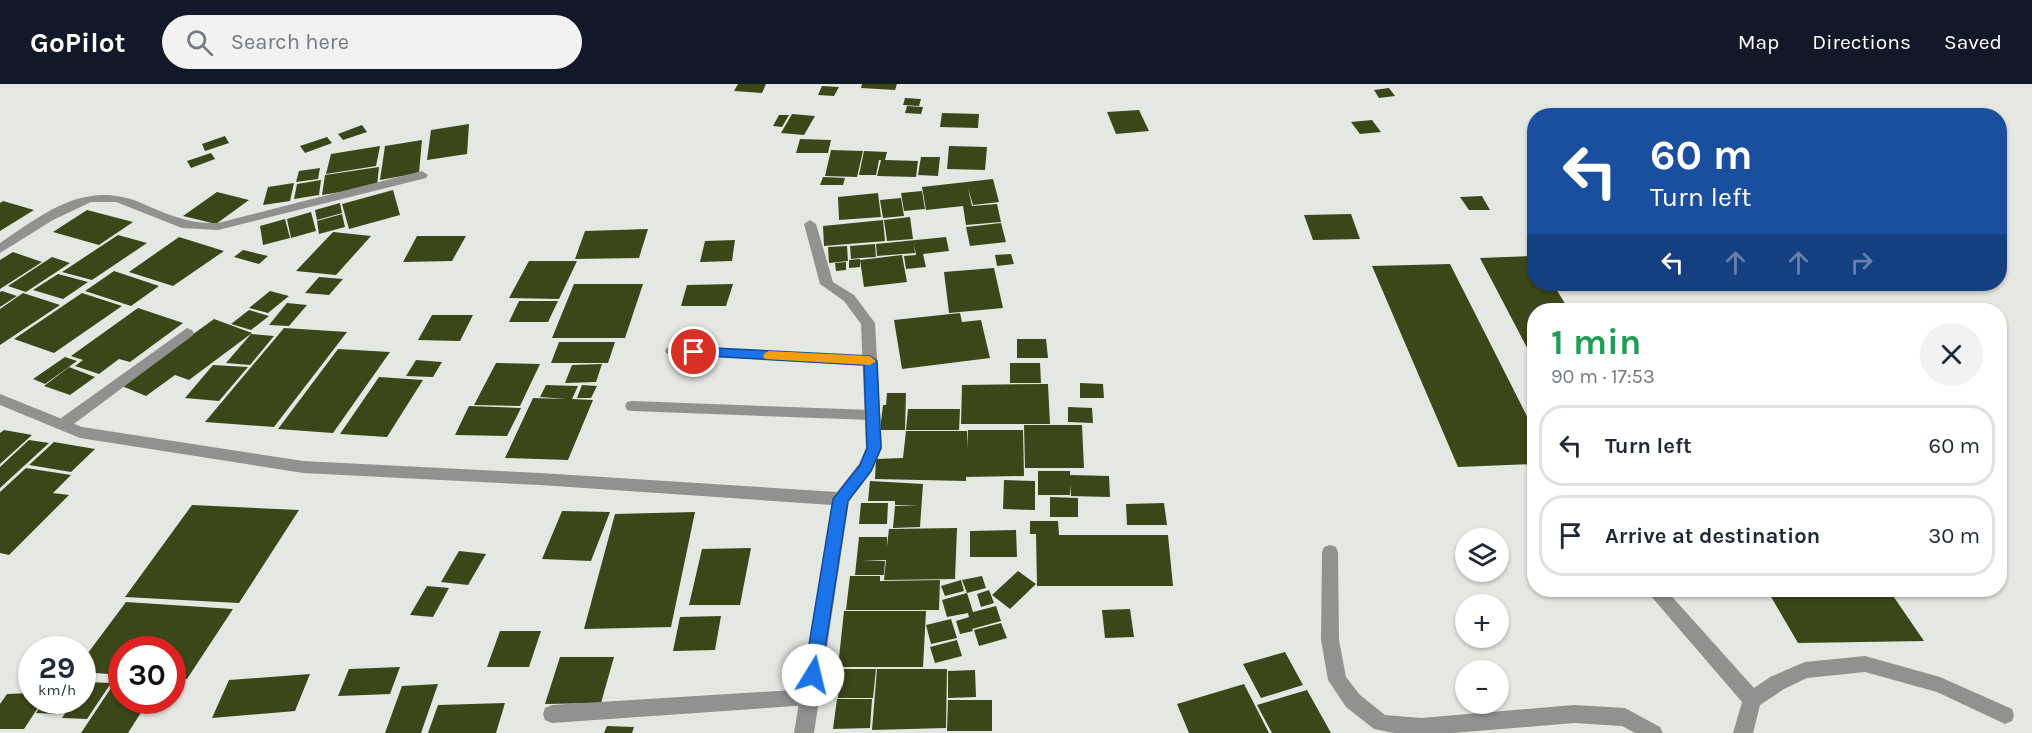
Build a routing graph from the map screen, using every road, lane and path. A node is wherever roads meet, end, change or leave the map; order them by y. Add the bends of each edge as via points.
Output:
1 (422, 175) dead end
2 (810, 224) dead end
3 (0, 249) edge
4 (187, 333) dead end
5 (672, 351) dead end
6 (870, 361) junction
7 (0, 399) edge
8 (632, 406) dead end
9 (872, 415) junction
10 (62, 425) junction
11 (841, 499) junction
12 (1330, 552) dead end
13 (1662, 597) edge
14 (809, 697) junction
15 (1752, 700) junction
16 (552, 714) dead end
17 (2006, 715) dead end
18 (804, 733) edge
19 (1653, 733) edge
20 (1743, 733) edge

1 - 3 street via 219,227 194,227 120,199 101,197 53,215
2 - 6 street via 827,284 849,298 868,323
4 - 10 street
5 - 6 street
6 - 9 street
7 - 10 street
8 - 9 street
9 - 11 street via 874,448 866,467
10 - 11 street via 81,432 303,467
11 - 14 street
12 - 19 street via 1330,640 1337,680 1380,723 1421,727 1574,714 1625,717
13 - 15 street
14 - 16 street
14 - 18 street
15 - 17 street via 1805,670 1865,664 1940,685
15 - 20 street

